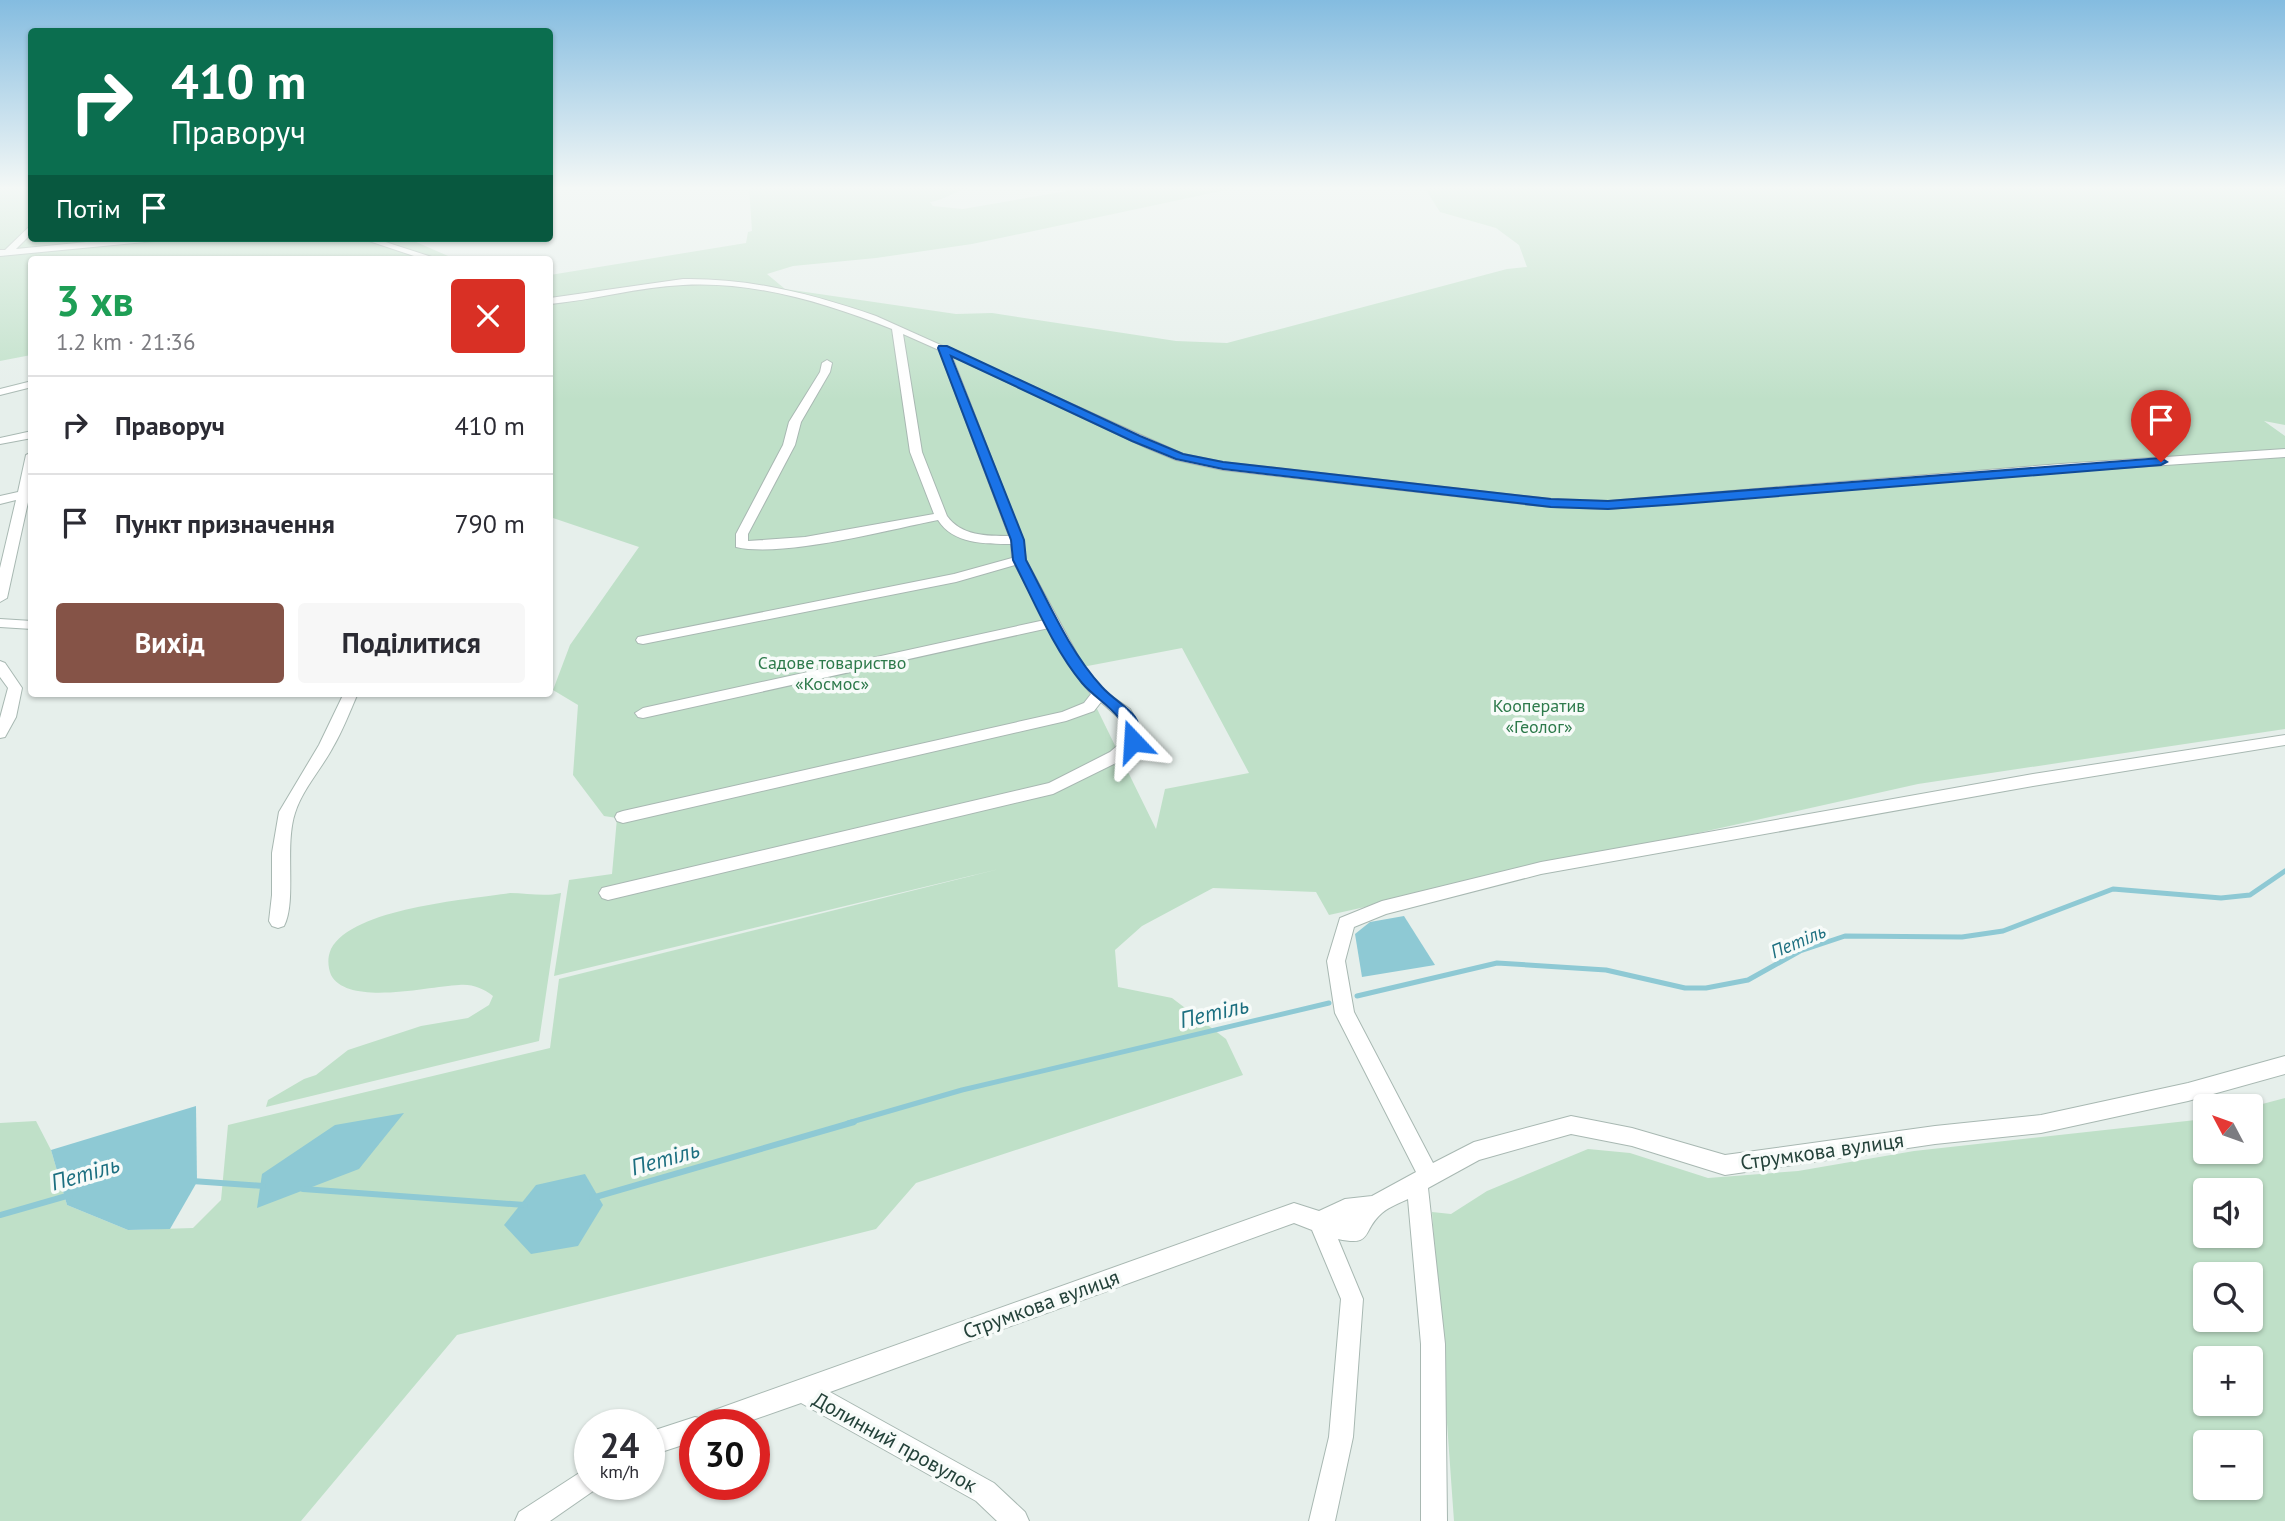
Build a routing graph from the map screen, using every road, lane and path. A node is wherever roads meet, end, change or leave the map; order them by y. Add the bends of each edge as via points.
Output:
1 (553, 301) edge
2 (897, 327) junction
3 (943, 348) junction
4 (827, 363) dead end
5 (28, 385) edge
6 (0, 392) edge
7 (28, 435) edge
8 (0, 441) edge
9 (2285, 453) edge
10 (28, 469) edge
11 (21, 495) junction
12 (0, 499) edge
13 (941, 516) junction
14 (1017, 540) junction
15 (1020, 560) junction
16 (0, 598) edge
17 (0, 622) edge
18 (1053, 623) junction
19 (28, 625) edge
20 (643, 640) dead end
21 (0, 666) edge
22 (1099, 694) junction
23 (349, 697) edge
24 (643, 713) dead end
25 (0, 733) edge
26 (2285, 740) edge
27 (623, 817) dead end
28 (608, 893) dead end
29 (278, 921) dead end
30 (2285, 1065) edge
31 (1423, 1179) junction
32 (1321, 1223) junction
33 (804, 1391) junction
34 (752, 1409) edge
35 (574, 1489) edge
36 (528, 1521) edge
37 (1016, 1521) edge
38 (1322, 1521) edge
39 (1434, 1521) edge

1 - 2 street via 681,282 713,282 833,304
2 - 3 street
2 - 13 street via 916,452
3 - 9 street via 1180,457 1223,466 1551,503 1608,505
3 - 14 street
4 - 13 street via 795,422 789,445 741,544 786,543
5 - 6 street
7 - 8 street
10 - 11 street
11 - 12 street
11 - 16 street
13 - 14 street via 949,528 964,535
14 - 15 street
15 - 18 street
15 - 20 street via 956,578
17 - 19 street
18 - 22 street via 1077,667
18 - 24 street
21 - 25 street via 15,688
22 - 27 street via 1089,707 1066,716
22 - 28 street via 1128,715 1133,741 1116,756 1053,788
23 - 29 street via 327,745 286,812
26 - 31 street via 1541,868 1382,908 1346,923 1336,961 1345,1013
30 - 31 street, Струмкова вулиця via 2041,1124 1725,1165 1632,1137 1571,1125 1474,1152
31 - 32 street, Струмкова вулиця via 1374,1206 1355,1231
31 - 39 street via 1433,1345
32 - 33 street, Струмкова вулиця via 1294,1213
32 - 38 street via 1352,1299 1341,1437
33 - 34 street, Струмкова вулиця
33 - 37 street, Долинний провулок via 985,1492
35 - 36 street

